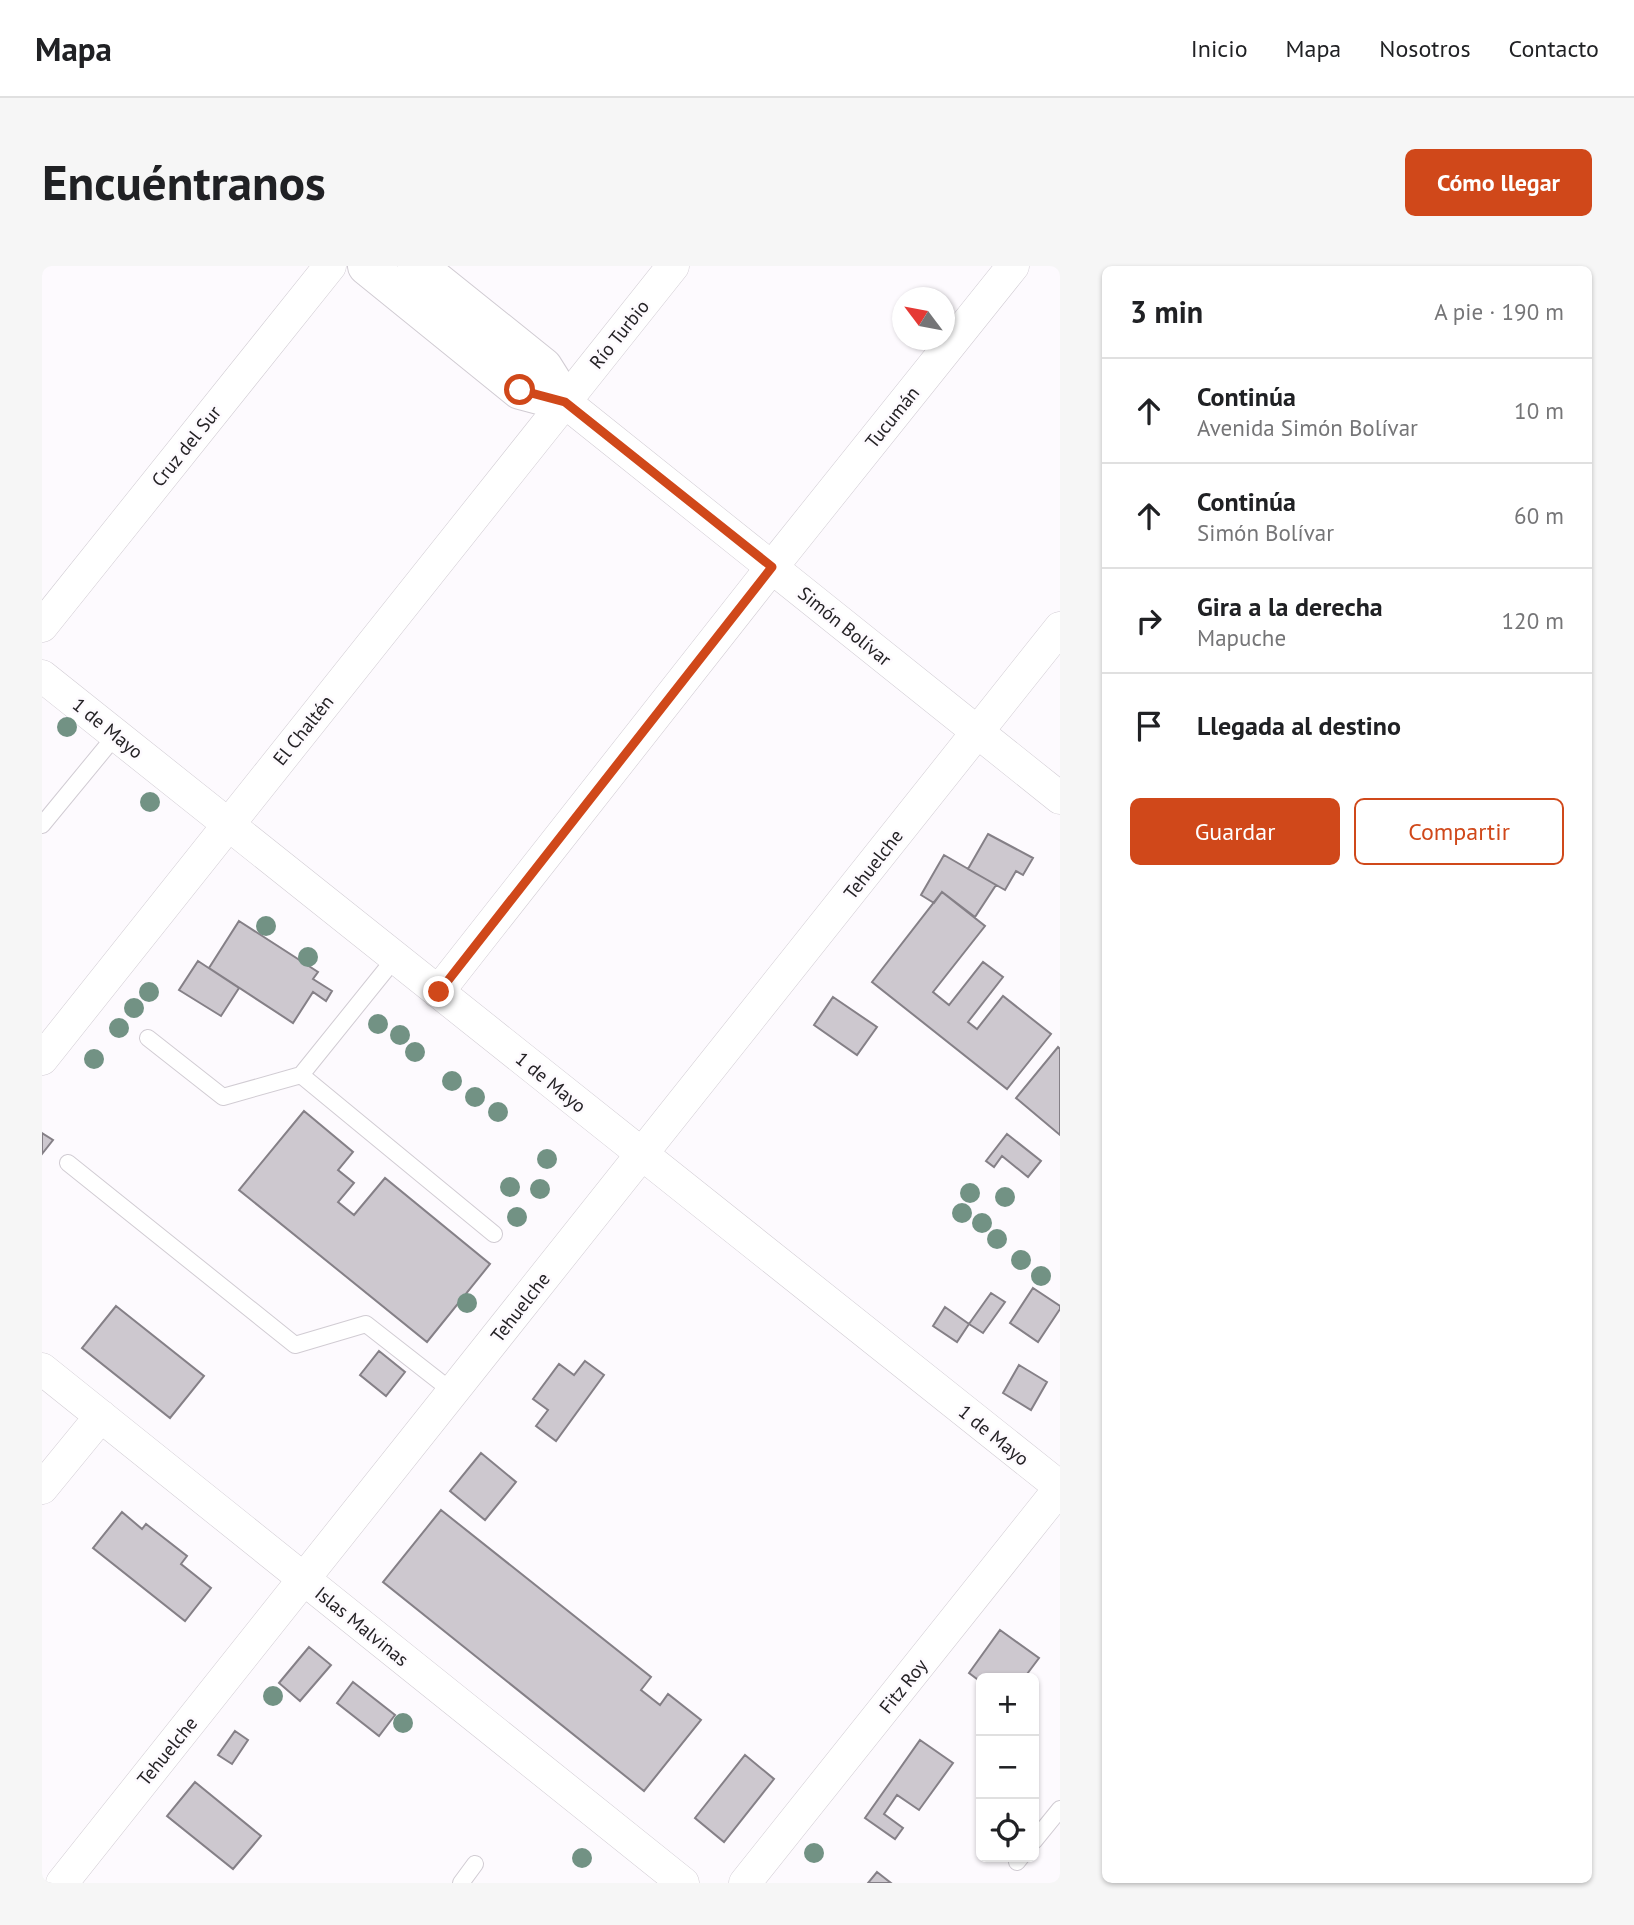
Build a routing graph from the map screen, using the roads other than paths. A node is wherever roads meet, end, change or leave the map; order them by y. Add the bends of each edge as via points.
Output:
1 (330, 266) edge
2 (367, 266) edge
3 (417, 266) edge
4 (673, 266) edge
5 (1013, 266) edge
6 (565, 402) junction
7 (772, 567) junction
8 (42, 626) edge
9 (1060, 628) edge
10 (42, 676) edge
11 (978, 732) junction
12 (116, 735) junction
13 (1060, 797) edge
14 (228, 824) junction
15 (42, 825) edge
16 (396, 957) junction
17 (439, 992) junction
18 (148, 1038) dead end
19 (42, 1059) edge
20 (301, 1075) junction
21 (642, 1154) junction
22 (68, 1163) dead end
23 (494, 1234) dead end
24 (42, 1369) edge
25 (453, 1392) junction
26 (101, 1416) junction
27 (42, 1488) edge
28 (1060, 1488) edge
29 (304, 1580) junction
30 (1060, 1809) edge
31 (1039, 1835) edge
32 (475, 1864) dead end
33 (62, 1883) edge
34 (461, 1883) edge
35 (683, 1883) edge
36 (745, 1883) edge

1 - 8 street, Cruz del Sur
2 - 6 street via 520,390
3 - 6 street via 543,368
4 - 6 street, Río Turbio
5 - 7 street, Tucumán
6 - 7 street, Simón Bolívar
6 - 14 street, El Chaltén
7 - 11 street, Simón Bolívar
7 - 17 street, Tucumán
9 - 11 street, Tehuelche
10 - 12 street, 1 de Mayo
11 - 13 street, Simón Bolívar
11 - 21 street, Tehuelche
12 - 14 street, 1 de Mayo
12 - 15 lane
14 - 16 street, 1 de Mayo
14 - 19 street, El Chaltén
16 - 17 street, 1 de Mayo
16 - 20 lane
17 - 21 street, 1 de Mayo
18 - 20 lane via 223,1097
20 - 23 lane
21 - 25 street, Tehuelche
21 - 28 street, 1 de Mayo
22 - 25 lane via 295,1345 366,1324
24 - 26 street, Islas Malvinas
25 - 29 street, Tehuelche
26 - 27 street
26 - 29 street, Islas Malvinas
28 - 36 street, Fitz Roy
29 - 33 street, Tehuelche
29 - 35 street, Islas Malvinas
30 - 31 lane
32 - 34 lane

